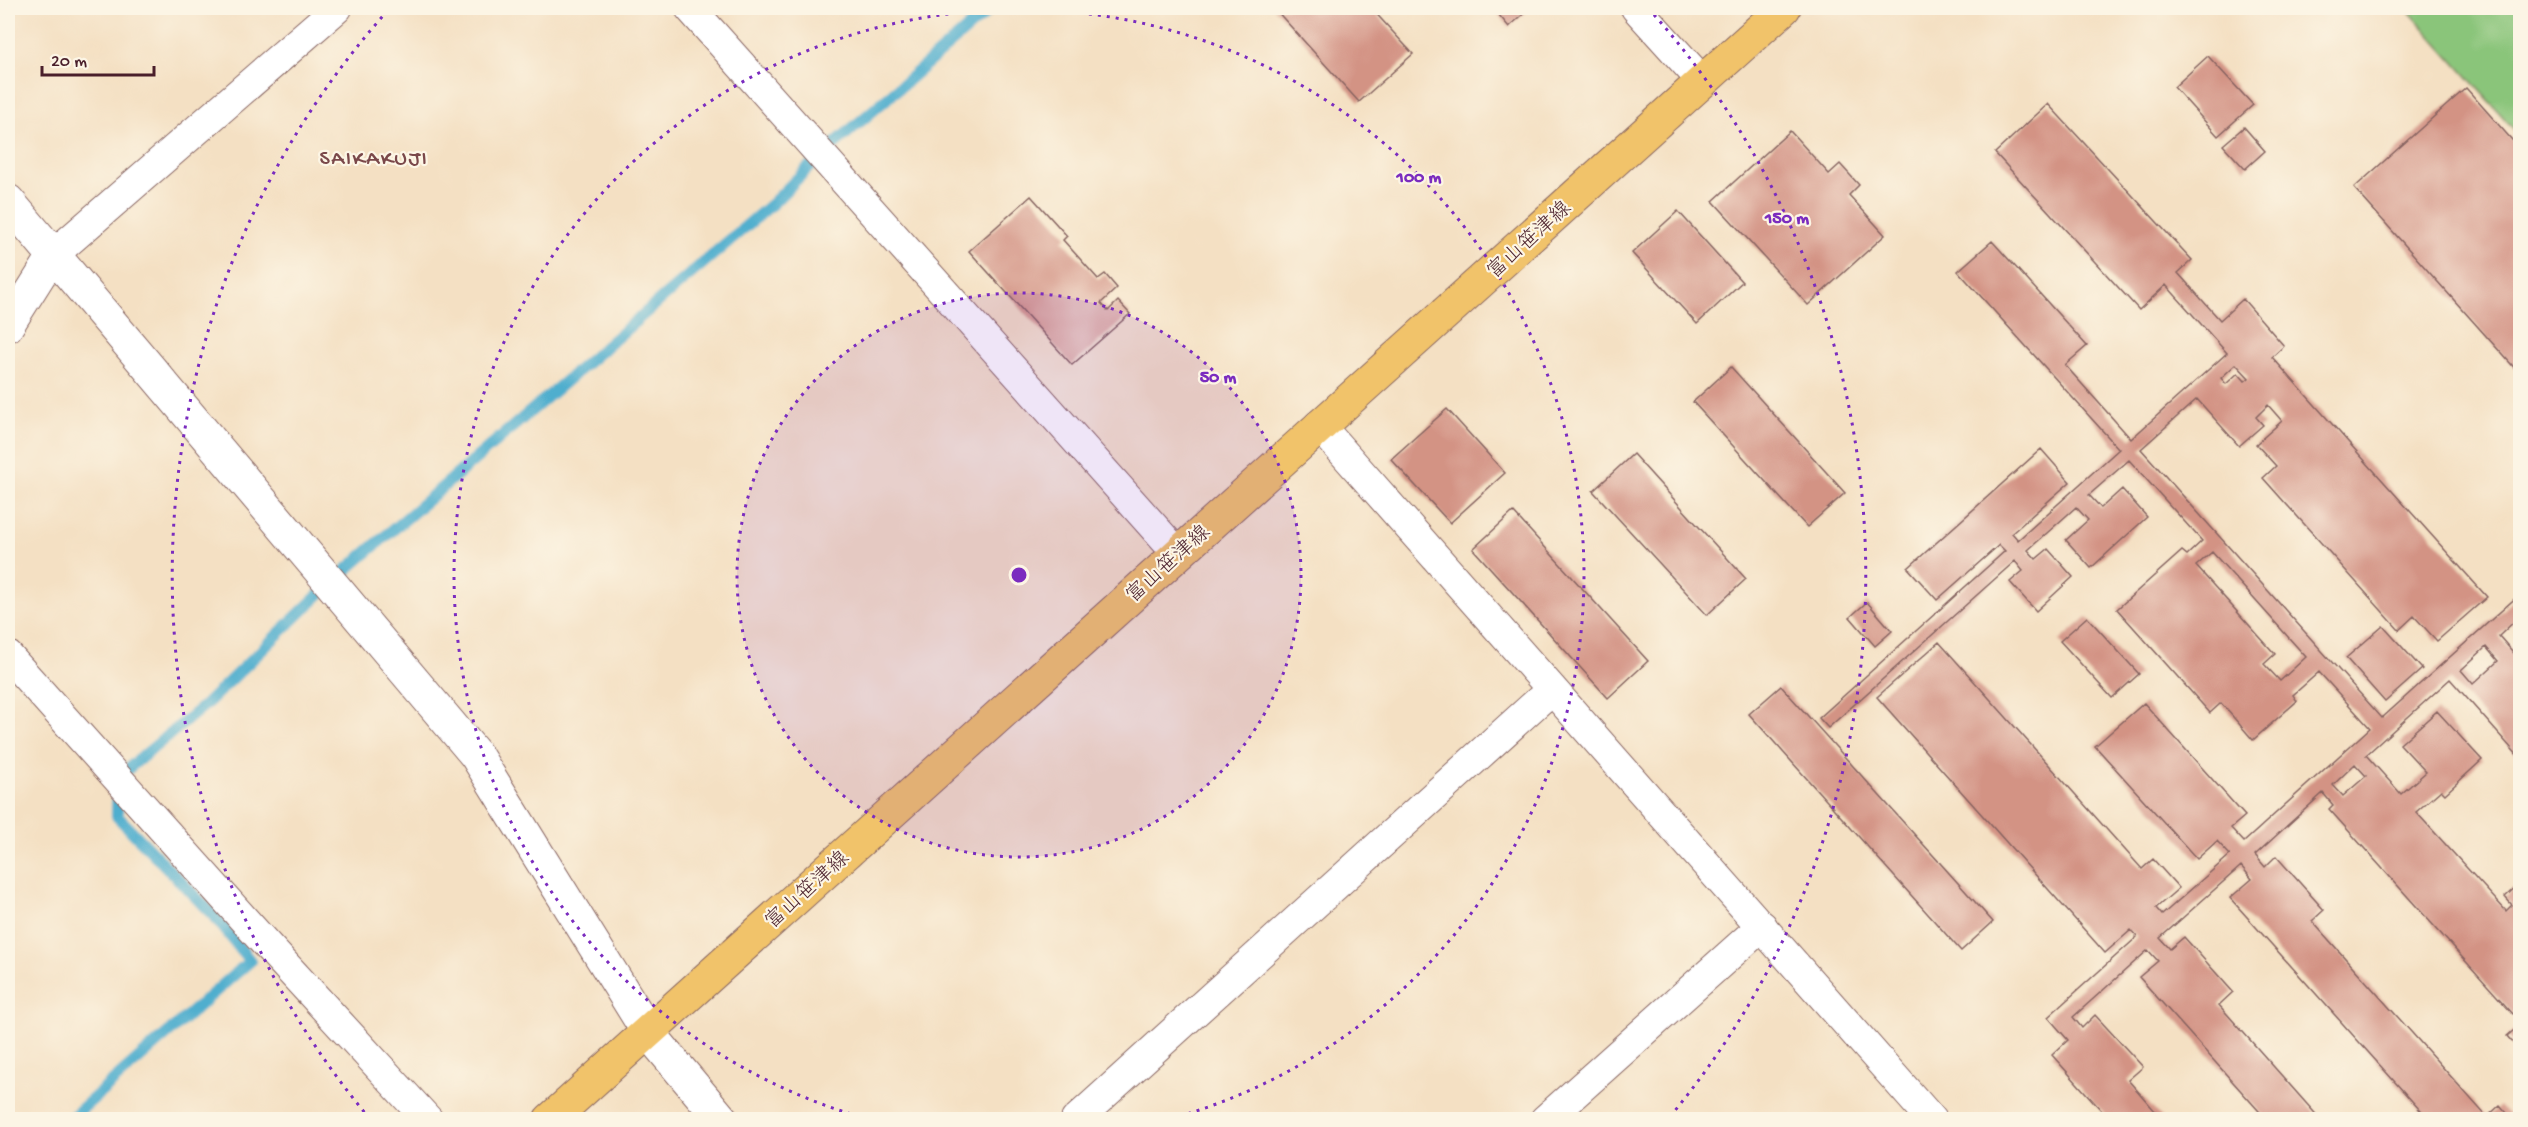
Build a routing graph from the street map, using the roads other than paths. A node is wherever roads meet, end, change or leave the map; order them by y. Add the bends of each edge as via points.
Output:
1 (337, 8) edge
2 (690, 8) edge
3 (1636, 8) edge
4 (1784, 8) edge
5 (1703, 82) junction
6 (8, 201) edge
7 (54, 254) junction
8 (8, 327) edge
9 (1319, 425) junction
10 (1178, 554) junction
11 (8, 656) edge
12 (1551, 690) junction
13 (1762, 926) junction
14 (648, 1032) junction
15 (428, 1119) edge
16 (550, 1119) edge
17 (722, 1119) edge
18 (1076, 1119) edge
19 (1545, 1119) edge
20 (1932, 1119) edge

1 - 7 street
2 - 10 street
3 - 5 street
4 - 5 main road, 富山笹津線
5 - 9 main road, 富山笹津線
6 - 7 street
7 - 8 street
7 - 14 street via 476,755
9 - 10 main road, 富山笹津線
9 - 12 street
10 - 14 main road, 富山笹津線
11 - 15 street via 264,943
12 - 13 street
12 - 18 street
13 - 19 street
13 - 20 street
14 - 16 main road, 富山笹津線
14 - 17 street

